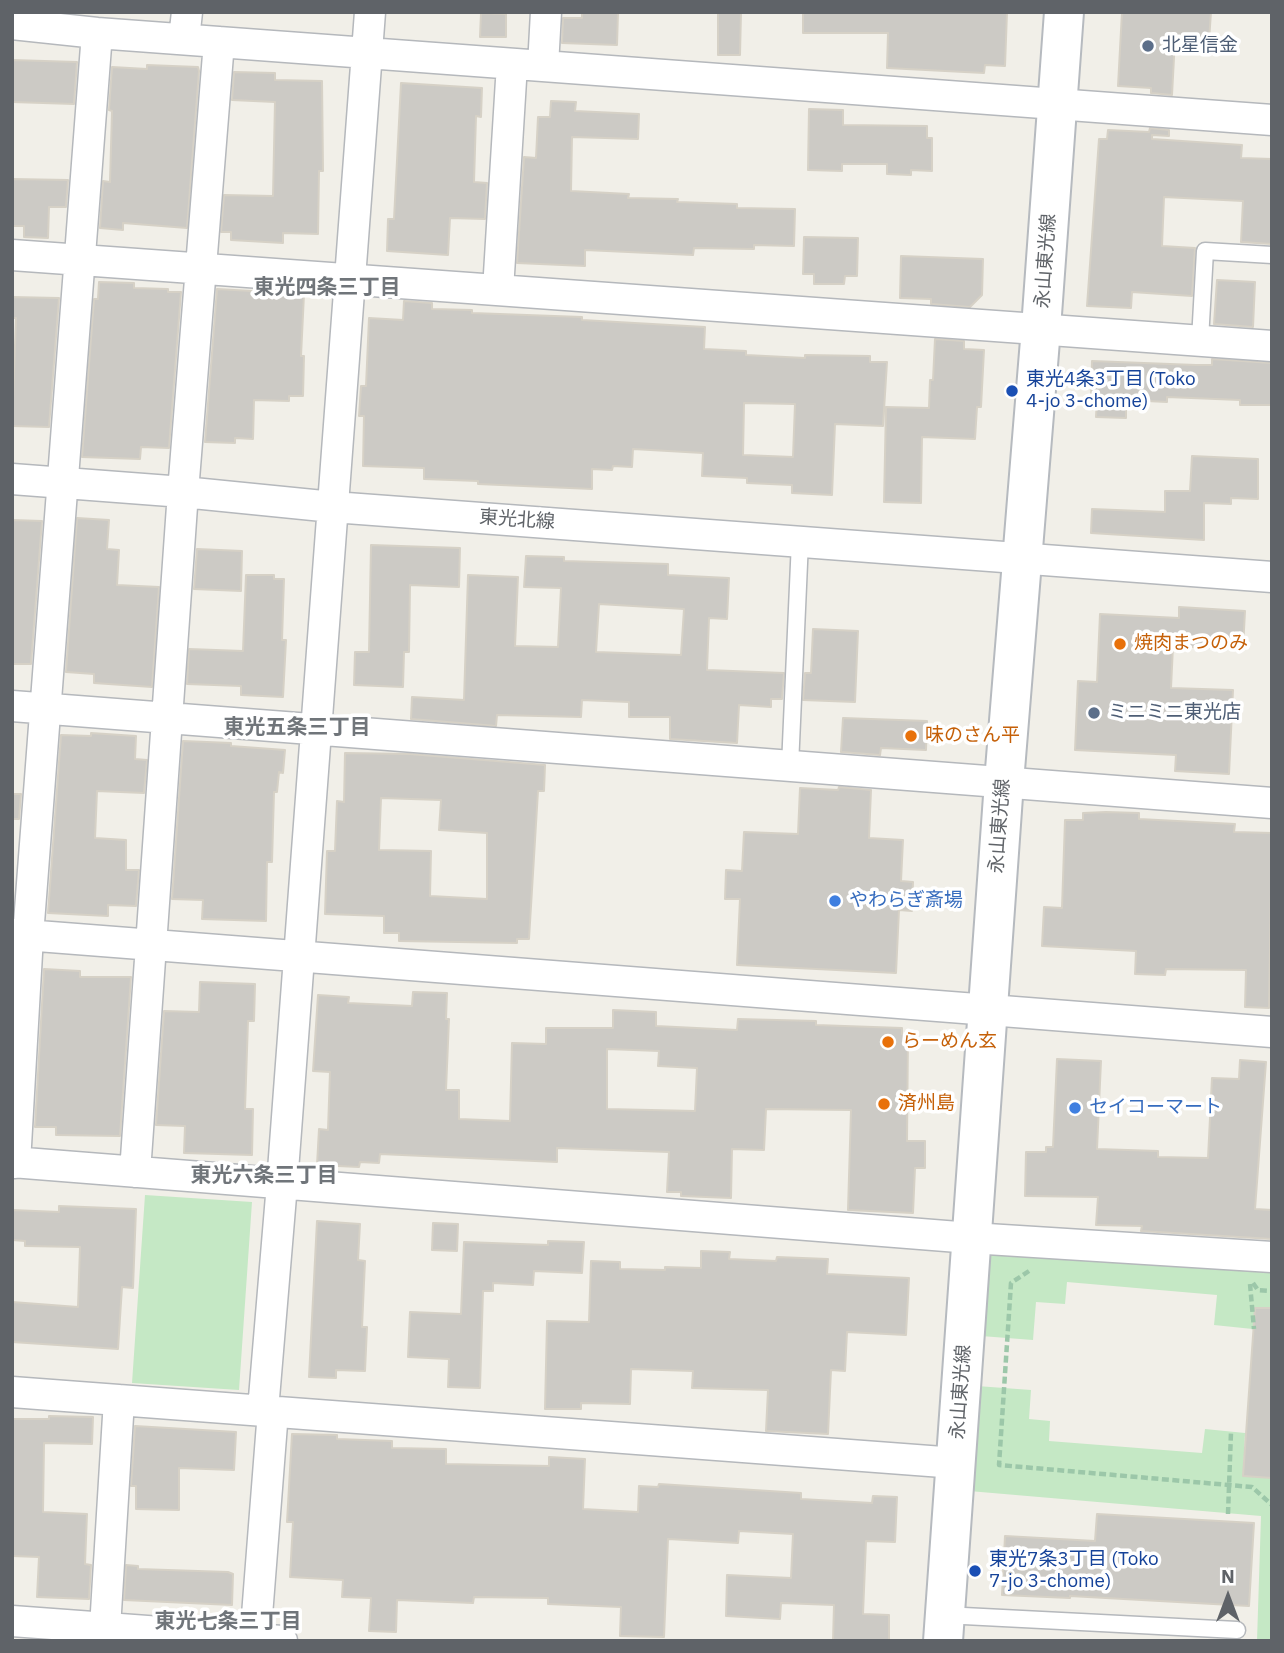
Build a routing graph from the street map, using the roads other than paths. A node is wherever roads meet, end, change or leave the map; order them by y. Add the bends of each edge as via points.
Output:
1 (370, 12) edge
2 (546, 12) edge
3 (1064, 12) edge
4 (12, 24) edge
5 (186, 26) edge
6 (97, 33) junction
7 (219, 42) junction
8 (367, 53) junction
9 (512, 64) junction
10 (543, 66) junction
11 (1056, 104) junction
12 (1272, 120) edge
13 (12, 255) edge
14 (1272, 255) edge
15 (80, 260) junction
16 (201, 269) junction
17 (350, 280) junction
18 (498, 290) junction
19 (1041, 328) junction
20 (1200, 340) junction
21 (1272, 346) edge
22 (12, 479) edge
23 (63, 483) junction
24 (183, 492) junction
25 (334, 507) junction
26 (800, 541) junction
27 (1022, 558) junction
28 (1272, 577) edge
29 (12, 706) edge
30 (46, 709) junction
31 (168, 719) junction
32 (315, 731) junction
33 (790, 766) junction
34 (1003, 782) junction
35 (1272, 803) edge
36 (20, 935) edge
37 (152, 946) junction
38 (299, 957) junction
39 (987, 1010) junction
40 (1272, 1032) edge
41 (14, 1163) edge
42 (135, 1172) junction
43 (282, 1184) junction
44 (971, 1238) junction
45 (1272, 1256) edge
46 (12, 1392) edge
47 (119, 1400) junction
48 (268, 1411) junction
49 (956, 1463) junction
50 (12, 1620) edge
51 (105, 1628) junction
52 (943, 1628) edge
53 (1237, 1630) dead end
54 (264, 1640) edge

1 - 8 street
2 - 10 street
3 - 11 street, 永山東光線
4 - 6 street
5 - 6 street
5 - 7 street
6 - 15 street
7 - 8 street
7 - 16 street
8 - 9 street
8 - 17 street
9 - 10 street
9 - 18 street
10 - 11 street
11 - 12 street
11 - 19 street, 永山東光線
13 - 15 street
14 - 20 lane via 1205,251
15 - 16 street
15 - 23 street
16 - 17 street
16 - 24 street
17 - 18 street
17 - 25 street
18 - 19 street
19 - 20 street
19 - 27 street, 永山東光線
20 - 21 street
22 - 23 street, 東光北線
23 - 24 street, 東光北線
23 - 30 street
24 - 25 street, 東光北線
24 - 31 street
25 - 26 street, 東光北線
25 - 32 street
26 - 27 street, 東光北線
26 - 33 lane
27 - 28 street, 東光北線
27 - 34 street, 永山東光線
29 - 30 street
30 - 31 street
30 - 36 street
31 - 32 street
31 - 37 street
32 - 33 street
32 - 38 street
33 - 34 street
34 - 35 street
34 - 39 street, 永山東光線
36 - 37 street
36 - 41 street
37 - 38 street
37 - 42 street
38 - 39 street
38 - 43 street
39 - 40 street
39 - 44 street, 永山東光線
41 - 42 street
42 - 43 street
43 - 44 street
43 - 48 street
44 - 45 street
44 - 49 street, 永山東光線
46 - 47 street
47 - 48 street
47 - 51 street
48 - 49 street
48 - 54 street
49 - 52 street, 永山東光線
50 - 51 street
51 - 54 street
52 - 53 lane

